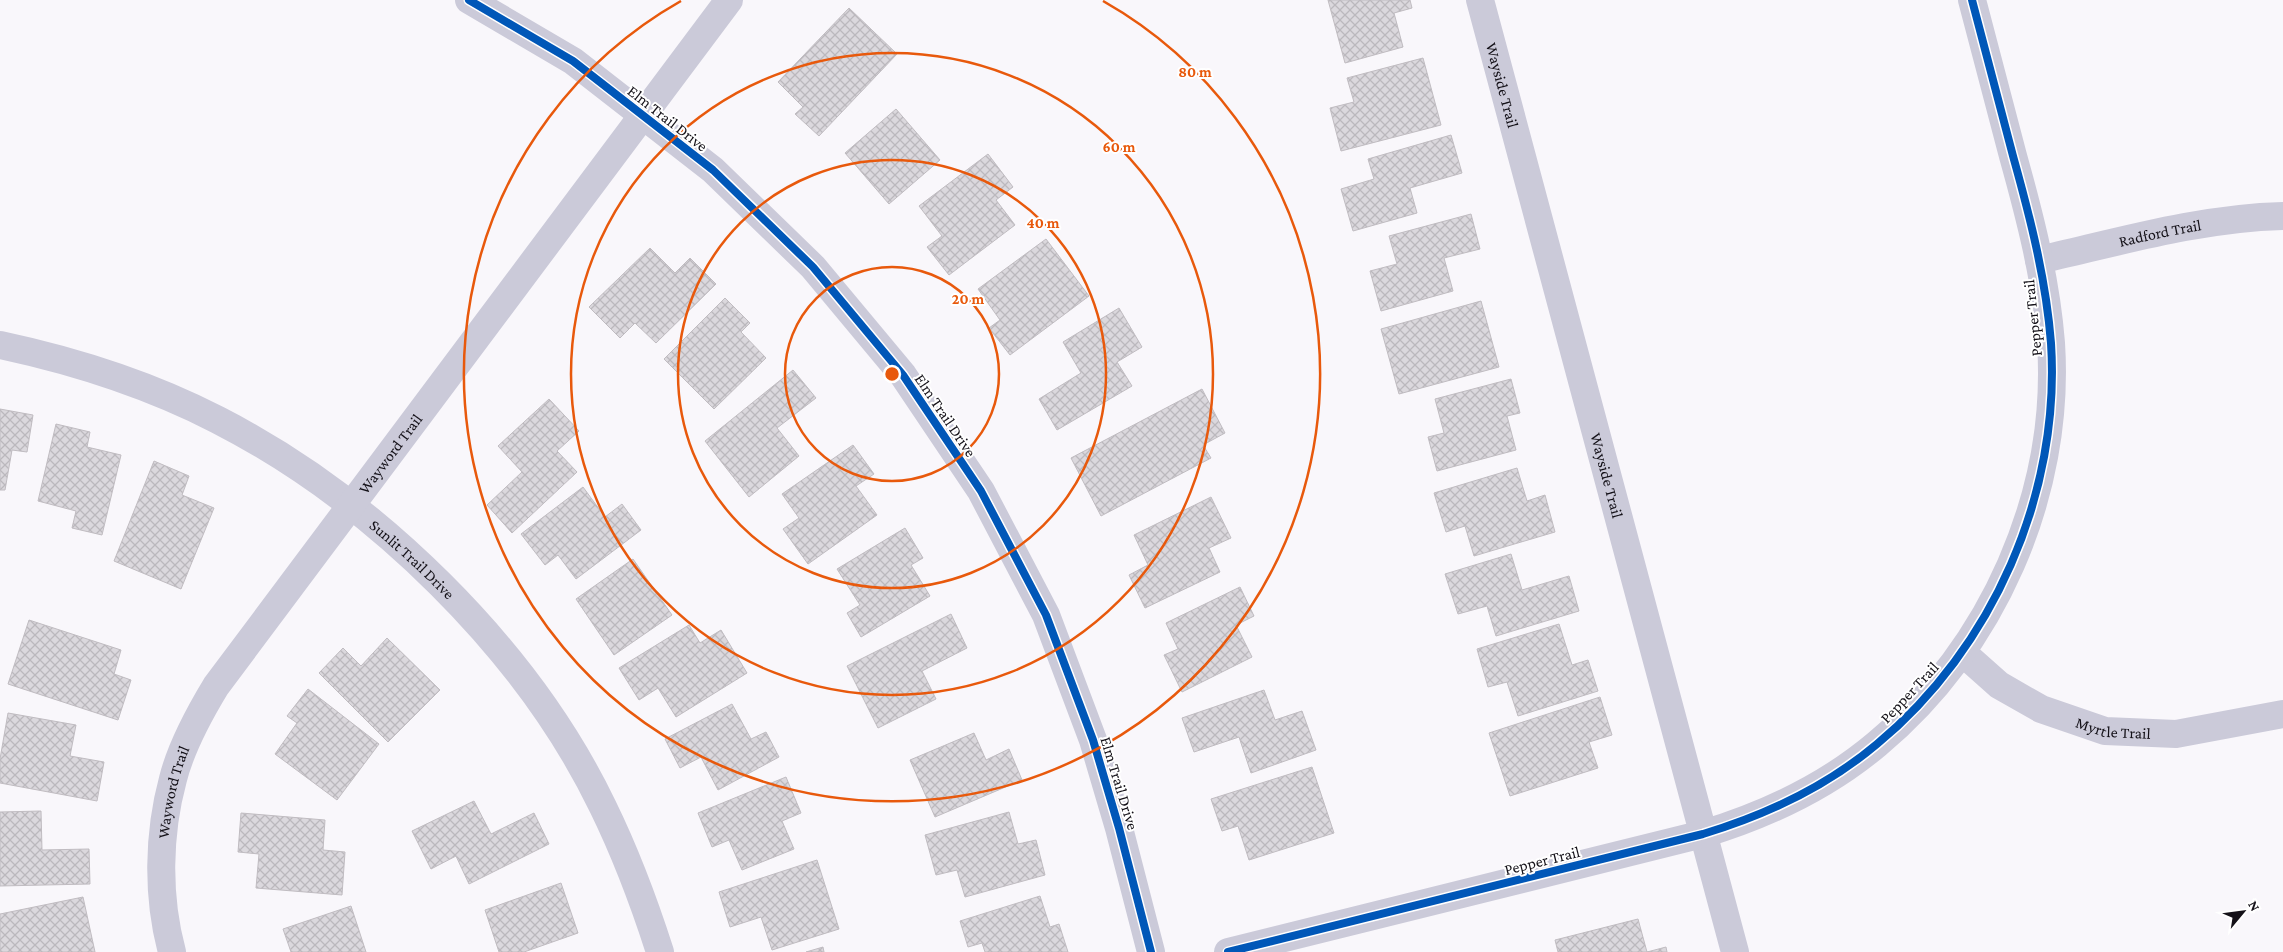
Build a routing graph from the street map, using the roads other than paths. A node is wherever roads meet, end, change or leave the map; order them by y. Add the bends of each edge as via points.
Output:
1 (469, 0) edge
2 (729, 0) edge
3 (1480, 0) edge
4 (1972, 0) edge
5 (644, 115) junction
6 (2283, 216) edge
7 (2039, 260) junction
8 (0, 345) edge
9 (350, 506) junction
10 (1963, 653) junction
11 (2283, 714) edge
12 (1703, 834) junction
13 (172, 952) edge
14 (660, 952) edge
15 (1151, 952) edge
16 (1228, 952) edge
17 (1735, 952) edge

1 - 5 street, Elm Trail Drive via 573,61
2 - 5 street, Wayword Trail
3 - 12 street, Wayside Trail
4 - 7 street, Pepper Trail
5 - 9 street, Wayword Trail
5 - 15 street, Elm Trail Drive via 713,170 813,267 903,375 981,491 1046,615 1093,740 1120,828
6 - 7 street, Radford Trail via 2200,224
7 - 10 street, Pepper Trail via 2051,345 2046,447 2035,497 2019,546 1998,593
8 - 9 street, Sunlit Trail Drive via 51,356 136,383 218,420 296,465
9 - 13 street, Wayword Trail via 216,686 199,715 173,778 161,845 163,913
9 - 14 street, Sunlit Trail Drive via 446,588 505,654 558,727 606,814 639,887
10 - 11 street, Myrtle Trail via 1999,685 2041,709 2105,730 2176,734
10 - 12 street, Pepper Trail via 1914,711 1876,745 1834,775 1790,801 1743,822
12 - 16 street, Pepper Trail
12 - 17 street, Wayside Trail

